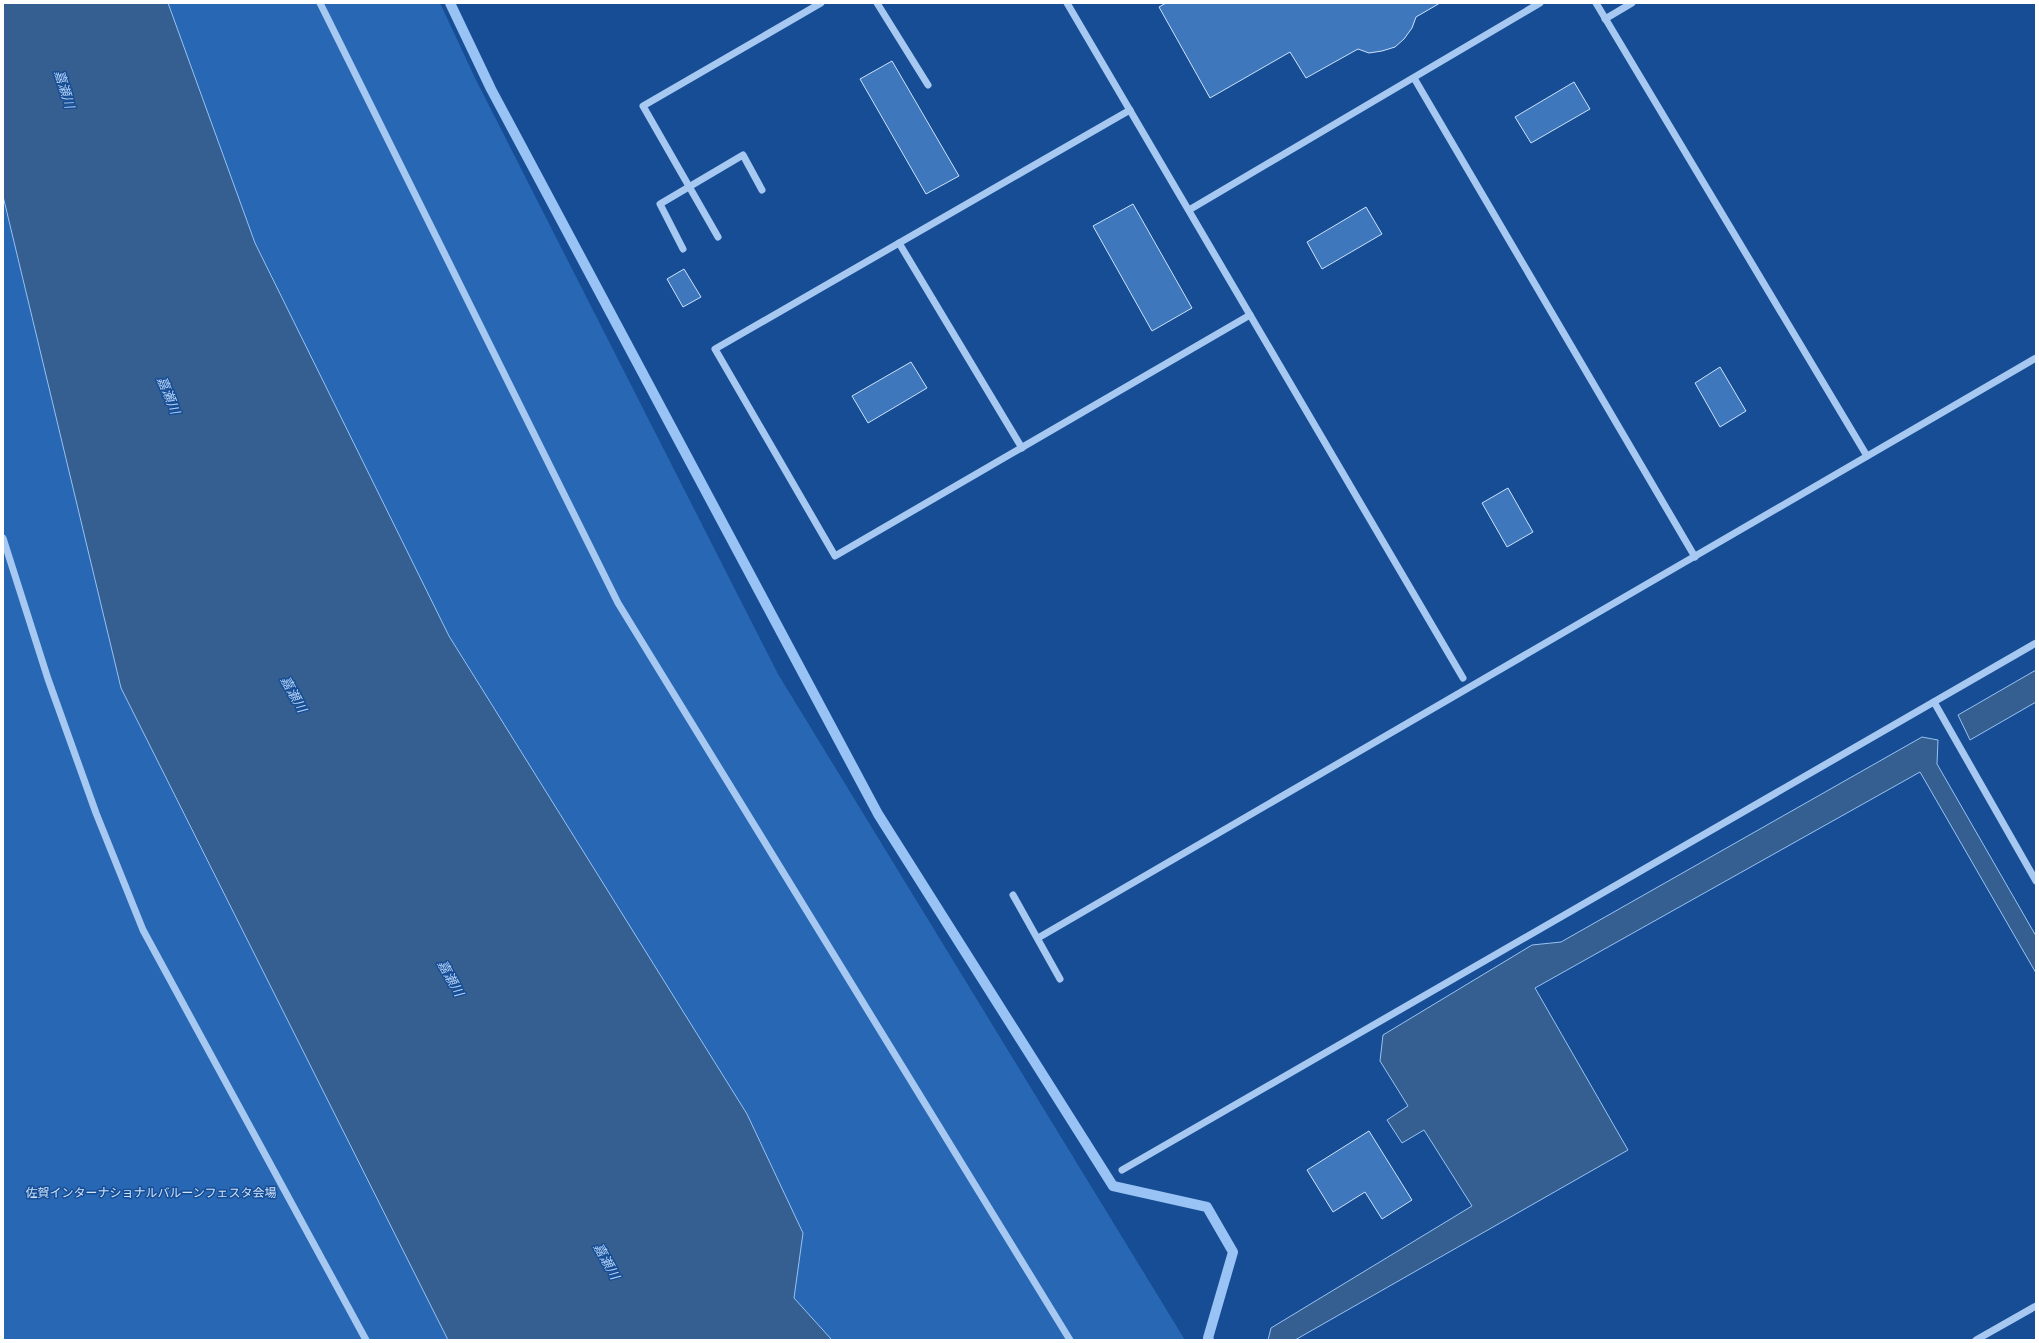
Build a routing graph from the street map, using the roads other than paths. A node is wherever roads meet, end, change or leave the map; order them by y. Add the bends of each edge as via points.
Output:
1 (320, 3) edge
2 (821, 3) edge
3 (877, 3) edge
4 (1067, 3) edge
5 (1540, 3) edge
6 (1596, 3) edge
7 (1632, 3) edge
8 (1605, 19) junction
9 (1414, 78) junction
10 (928, 85) dead end
11 (1130, 110) junction
12 (689, 186) junction
13 (762, 190) dead end
14 (1189, 210) junction
15 (718, 237) dead end
16 (899, 243) junction
17 (683, 249) dead end
18 (1250, 315) junction
19 (2036, 358) edge
20 (1022, 448) junction
21 (1867, 456) junction
22 (3, 538) edge
23 (1695, 557) junction
24 (2036, 643) edge
25 (1463, 678) dead end
26 (1934, 702) junction
27 (2036, 882) edge
28 (1013, 895) dead end
29 (1038, 938) junction
30 (1060, 979) dead end
31 (1122, 1170) dead end
32 (2036, 1306) edge
33 (366, 1340) edge
34 (1070, 1340) edge
35 (1976, 1340) edge

1 - 34 street via 618,603
2 - 12 street via 643,106
3 - 10 street
4 - 11 street
5 - 9 street
6 - 8 street
7 - 8 street
8 - 21 street
9 - 14 street
9 - 23 street
11 - 14 street
11 - 16 street
12 - 13 street via 743,155
12 - 15 street
12 - 17 street via 660,204
14 - 18 street
16 - 20 street
16 - 20 street via 715,349 835,556
18 - 20 street
18 - 25 street
19 - 21 street
21 - 23 street
22 - 33 street via 48,679 96,813 143,930
23 - 29 street
24 - 26 street
26 - 27 street
26 - 31 street
28 - 29 street
29 - 30 street
32 - 35 street

